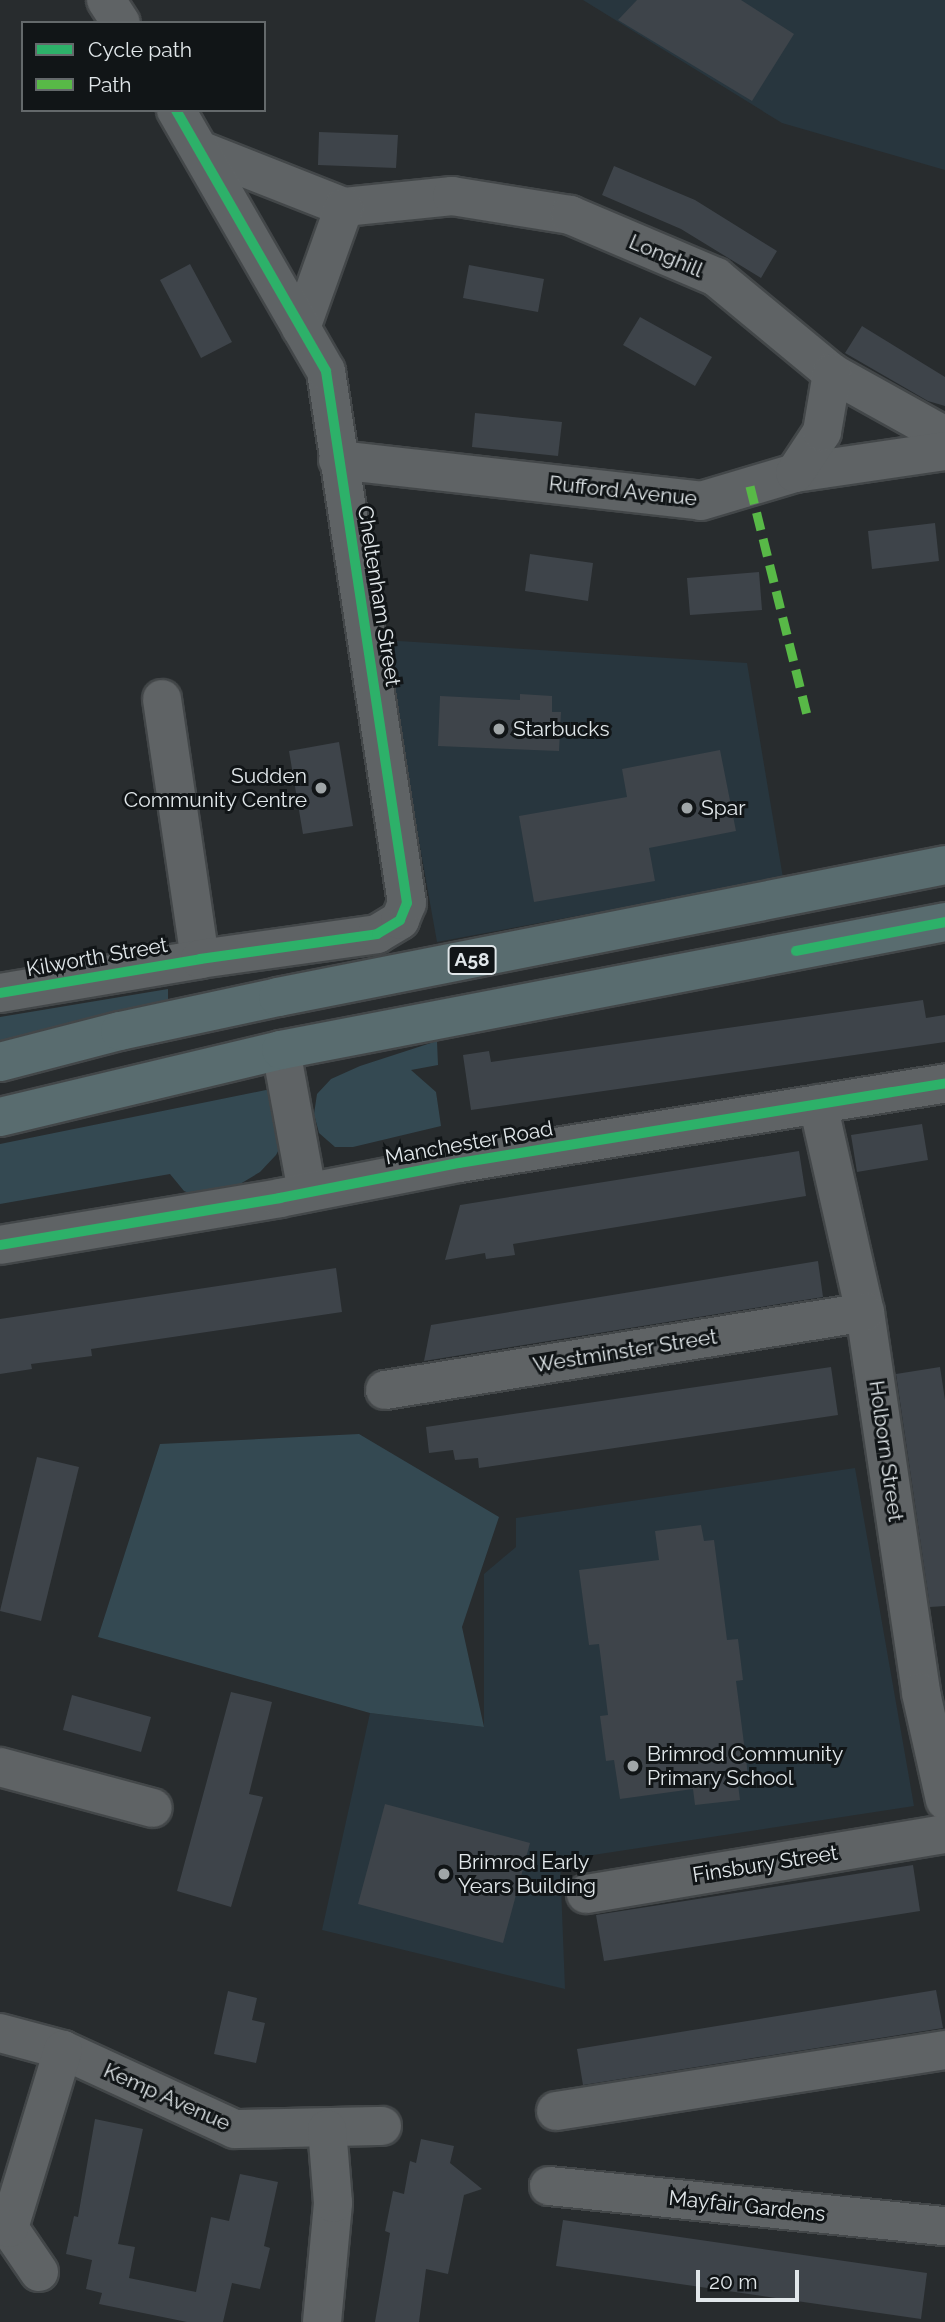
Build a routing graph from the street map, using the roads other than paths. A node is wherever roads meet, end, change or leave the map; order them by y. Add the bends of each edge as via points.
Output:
1 (106, 0) edge
2 (120, 21) edge
3 (177, 112) edge
4 (202, 151) junction
5 (344, 207) junction
6 (301, 328) junction
7 (832, 373) junction
8 (945, 436) edge
9 (945, 451) edge
10 (338, 460) junction
11 (795, 473) junction
12 (162, 699) dead end
13 (945, 865) edge
14 (945, 922) edge
15 (200, 958) junction
16 (0, 993) edge
17 (281, 1050) junction
18 (0, 1062) edge
19 (945, 1083) edge
20 (818, 1104) junction
21 (0, 1117) edge
22 (307, 1192) junction
23 (0, 1245) edge
24 (865, 1312) junction
25 (385, 1390) dead end
26 (0, 1767) edge
27 (945, 1801) edge
28 (153, 1808) dead end
29 (945, 1834) edge
30 (586, 1894) dead end
31 (0, 2033) edge
32 (63, 2050) junction
33 (945, 2050) edge
34 (556, 2111) dead end
35 (382, 2126) dead end
36 (327, 2129) junction
37 (549, 2186) dead end
38 (945, 2226) edge
39 (39, 2272) dead end
40 (322, 2322) edge

1 - 2 street
3 - 4 street, Cheltenham Street
4 - 5 street
4 - 6 street, Cheltenham Street
5 - 6 street
5 - 7 street, Longhill via 452,195 570,215 716,278
6 - 10 street, Cheltenham Street via 326,371
7 - 8 street, Longhill
7 - 11 street via 822,432
9 - 11 street, Rufford Avenue
10 - 11 street, Rufford Avenue via 701,501
10 - 15 street, Cheltenham Street via 407,903 400,920 377,934
12 - 15 street
13 - 18 highway, A58 via 278,997
14 - 17 highway
15 - 16 street, Kilworth Street
17 - 21 highway
17 - 22 street
19 - 20 street, Manchester Road
20 - 22 street, Manchester Road
20 - 24 street, Holborn Street
22 - 23 street, Manchester Road
24 - 25 street, Westminster Street
24 - 27 street, Holborn Street via 921,1693
26 - 28 street
29 - 30 street, Finsbury Street
31 - 32 street, Kemp Avenue
32 - 36 street, Kemp Avenue via 235,2129
32 - 39 street via 9,2228
33 - 34 street
35 - 36 street, Kemp Avenue
36 - 40 street via 333,2203
37 - 38 street, Mayfair Gardens

